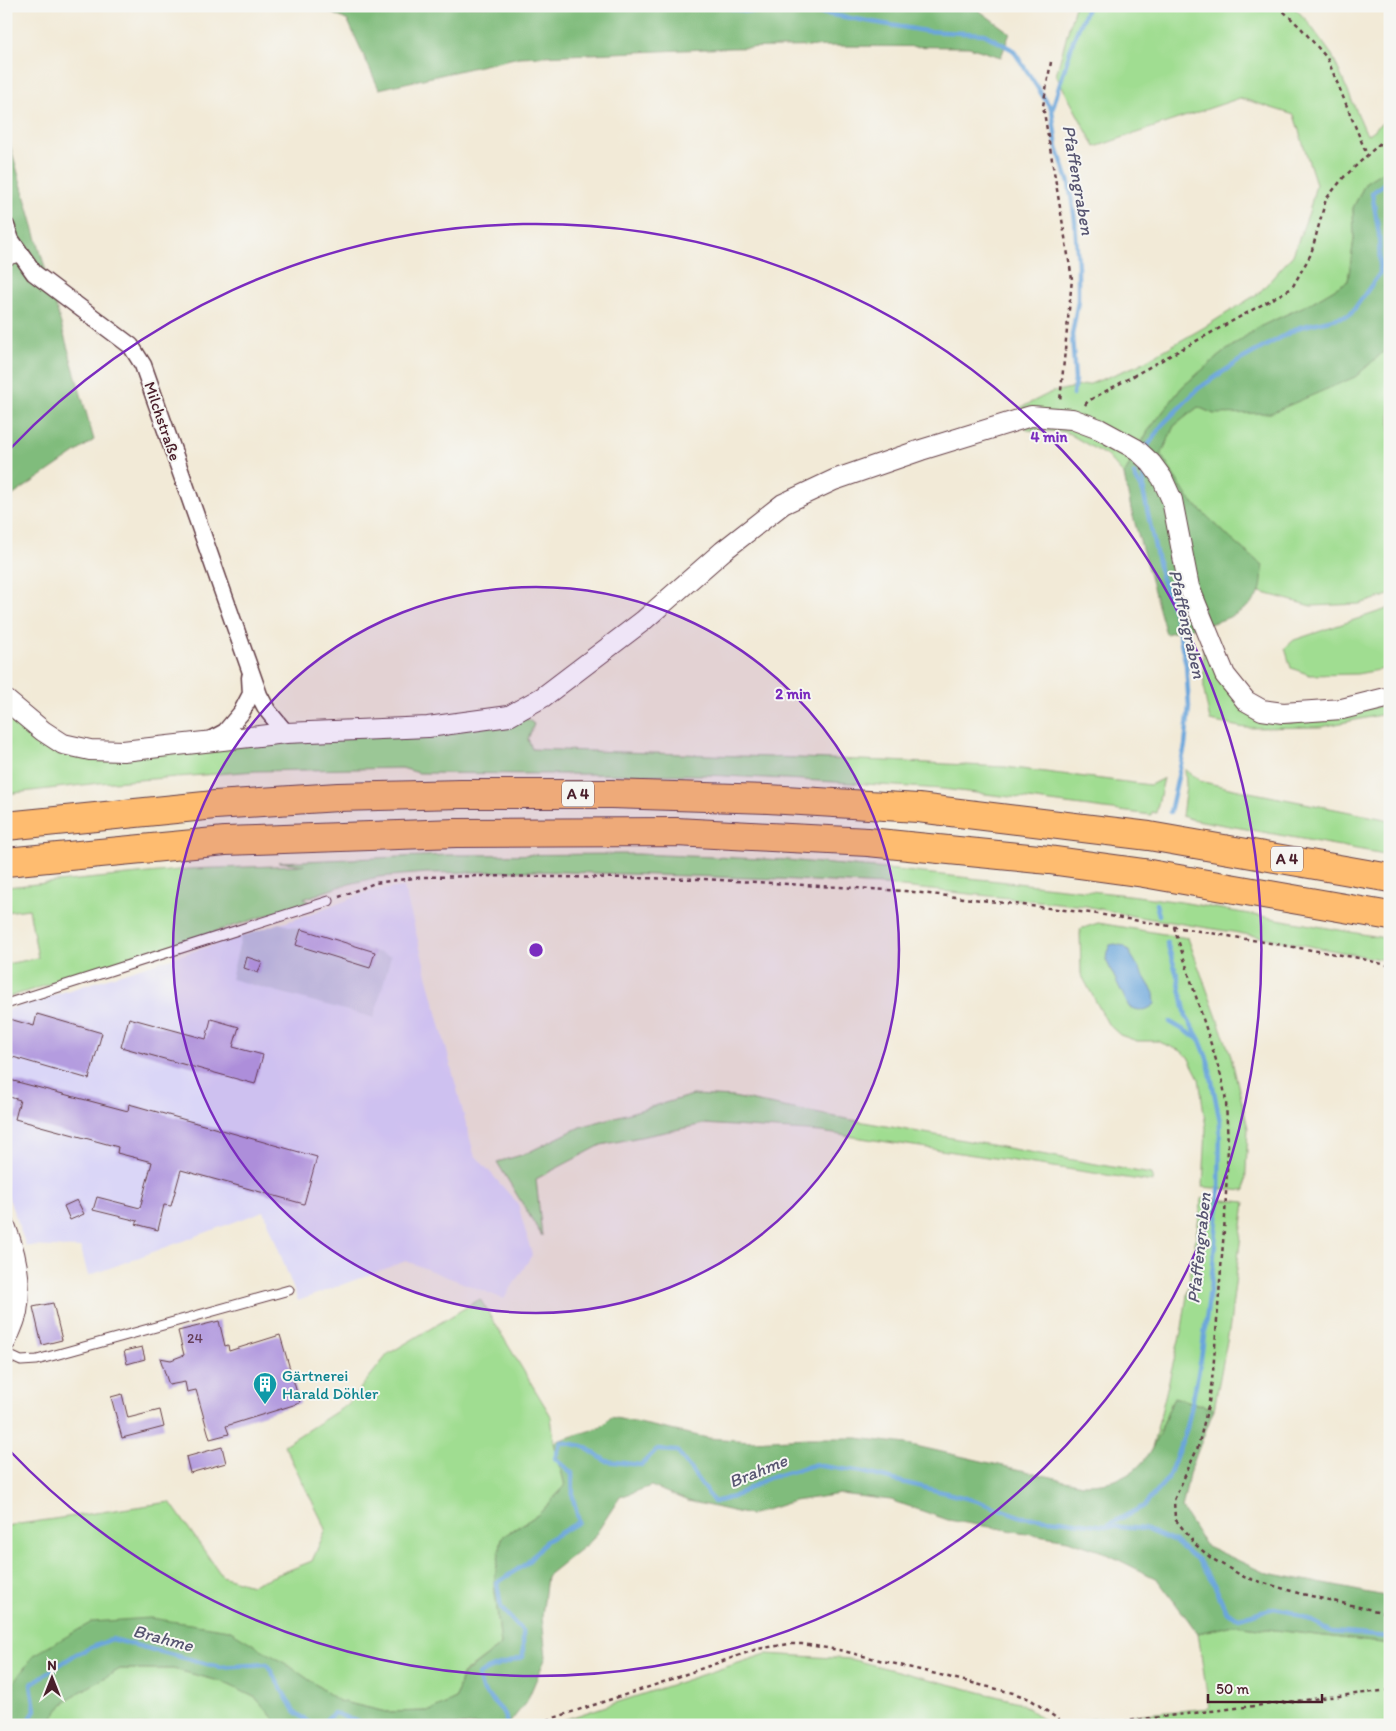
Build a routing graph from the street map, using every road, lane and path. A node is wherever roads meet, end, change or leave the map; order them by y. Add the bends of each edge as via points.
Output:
1 (1278, 6) edge
2 (1051, 62) dead end
3 (1390, 134) edge
4 (1367, 155) junction
5 (6, 226) edge
6 (14, 258) edge
7 (1065, 418) junction
8 (249, 664) junction
9 (1390, 697) edge
10 (6, 700) edge
11 (286, 733) junction
12 (207, 742) junction
13 (6, 826) edge
14 (6, 862) edge
15 (1390, 878) edge
16 (329, 901) joint
17 (1390, 916) edge
18 (1174, 927) junction
19 (1390, 966) edge
20 (6, 1004) edge
21 (6, 1228) edge
22 (289, 1290) dead end
23 (6, 1341) edge
24 (6, 1354) edge
25 (1390, 1614) edge
26 (1390, 1690) edge
27 (1390, 1723) edge
28 (532, 1725) edge
29 (1066, 1725) edge
30 (1109, 1725) edge
31 (1382, 1725) edge

1 - 4 path via 1327,58
2 - 7 path via 1043,106 1072,279
3 - 4 path
4 - 7 path via 1326,198 1311,254 1292,288
5 - 6 street, Milchstraße
6 - 8 street, Milchstraße via 131,346 143,365
7 - 9 street via 1098,429 1136,449 1162,478 1172,500 1190,587 1225,675 1246,701 1262,710 1283,713 1342,709
7 - 11 street via 1032,416 985,429 834,480 783,504 643,621 543,697 509,716 428,727
8 - 11 street, Milchstraße via 267,710
8 - 12 street, Milchstraße via 251,694 242,713 225,732
10 - 12 street via 63,744 90,750 123,751
11 - 12 street
13 - 15 highway, A 4 via 214,805 338,797 611,794 768,799 918,808 1149,836
14 - 17 highway, A 4 via 225,841 456,833 676,832 868,842 1049,860 1144,872
16 - 18 path via 375,883 423,877 704,879 905,891 1098,914
16 - 20 lane
18 - 19 path
18 - 25 path via 1222,1079 1228,1121 1225,1217 1209,1402 1198,1447 1174,1500 1175,1518 1210,1558 1244,1577
21 - 23 street via 19,1286 17,1313
22 - 24 lane via 37,1360 21,1361
26 - 30 path
27 - 31 path
28 - 29 path via 757,1649 802,1644 1013,1693 1030,1699

